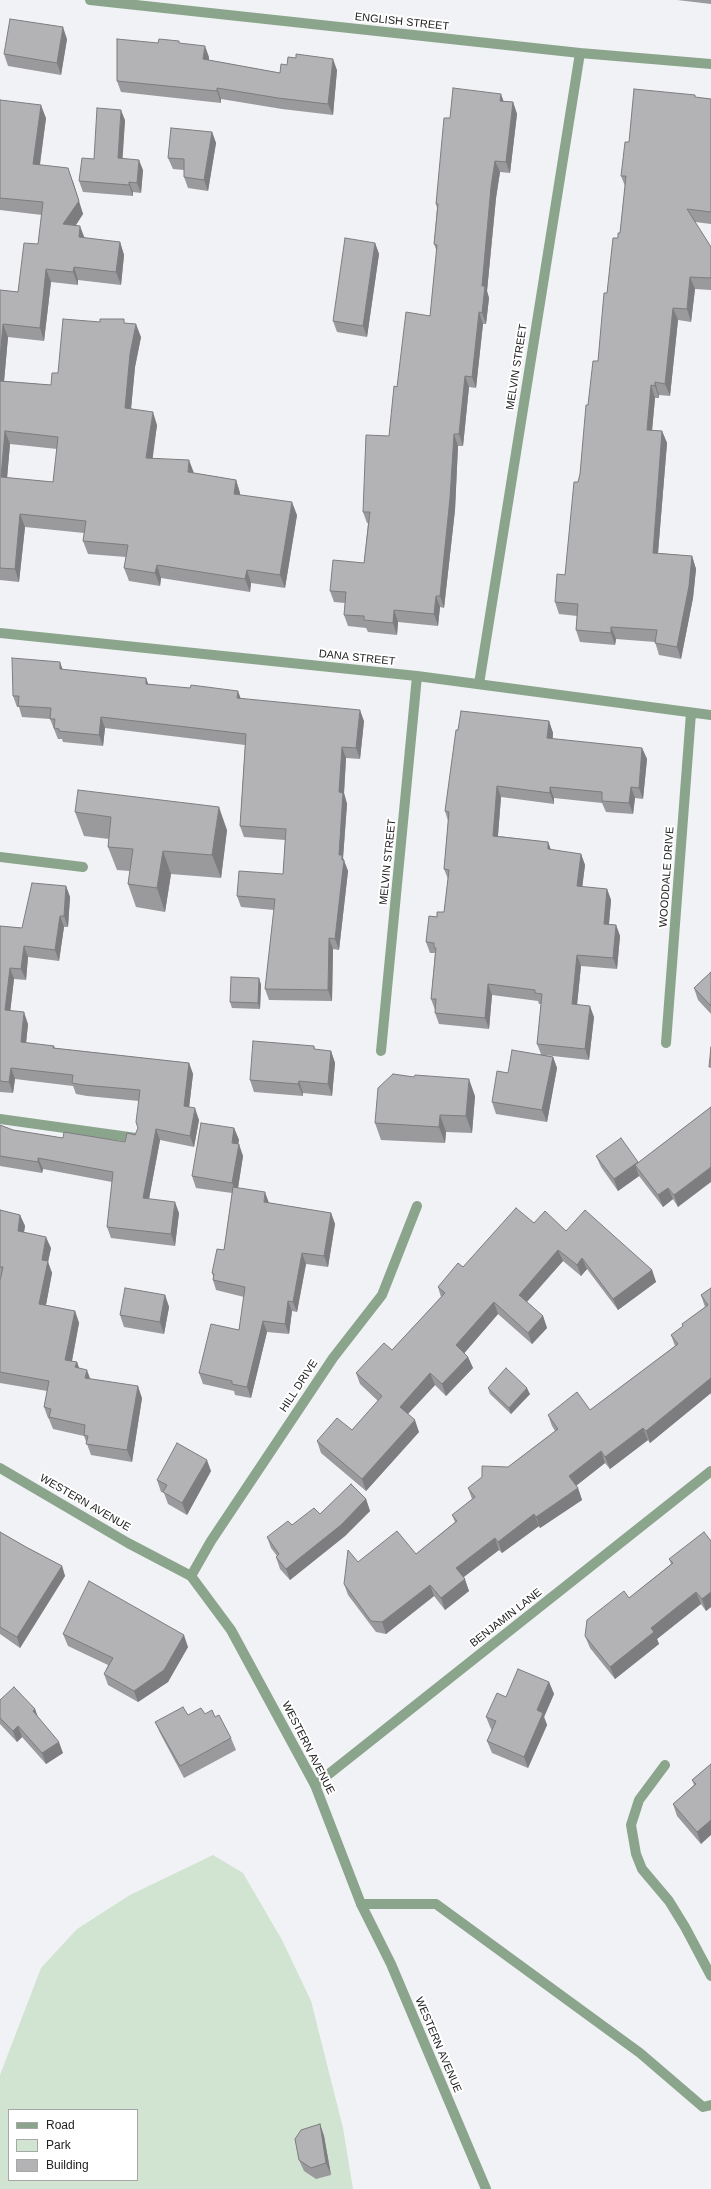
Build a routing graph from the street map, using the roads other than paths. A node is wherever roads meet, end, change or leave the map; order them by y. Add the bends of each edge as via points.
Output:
1 (90, 0) edge
2 (580, 53) junction
3 (711, 64) edge
4 (0, 633) edge
5 (417, 676) junction
6 (479, 684) junction
7 (691, 713) junction
8 (711, 715) edge
9 (0, 857) edge
10 (83, 867) dead end
11 (666, 1043) dead end
12 (381, 1051) dead end
13 (0, 1119) edge
14 (136, 1138) edge
15 (417, 1206) dead end
16 (0, 1468) edge
17 (711, 1471) edge
18 (191, 1576) junction
19 (665, 1765) dead end
20 (315, 1785) junction
21 (362, 1904) junction
22 (711, 1976) edge
23 (711, 2105) edge
24 (486, 2189) edge

1 - 2 street, ENGLISH STREET
2 - 3 street, ENGLISH STREET
2 - 6 street, MELVIN STREET
4 - 5 street, DANA STREET
5 - 6 street, DANA STREET
5 - 12 street, MELVIN STREET
6 - 7 street, DANA STREET
7 - 8 street, DANA STREET
7 - 11 street, WOODDALE DRIVE
9 - 10 street
13 - 14 street
15 - 18 street, HILL DRIVE via 382,1295 333,1358 211,1541
16 - 18 street, WESTERN AVENUE via 128,1543
17 - 20 street, BENJAMIN LANE
18 - 20 street, WESTERN AVENUE via 231,1630
19 - 22 street via 639,1800 631,1825 636,1854 642,1870 669,1901 685,1927
20 - 21 street, WESTERN AVENUE
21 - 23 street via 436,1904 640,2053 703,2107
21 - 24 street, WESTERN AVENUE via 391,1964

